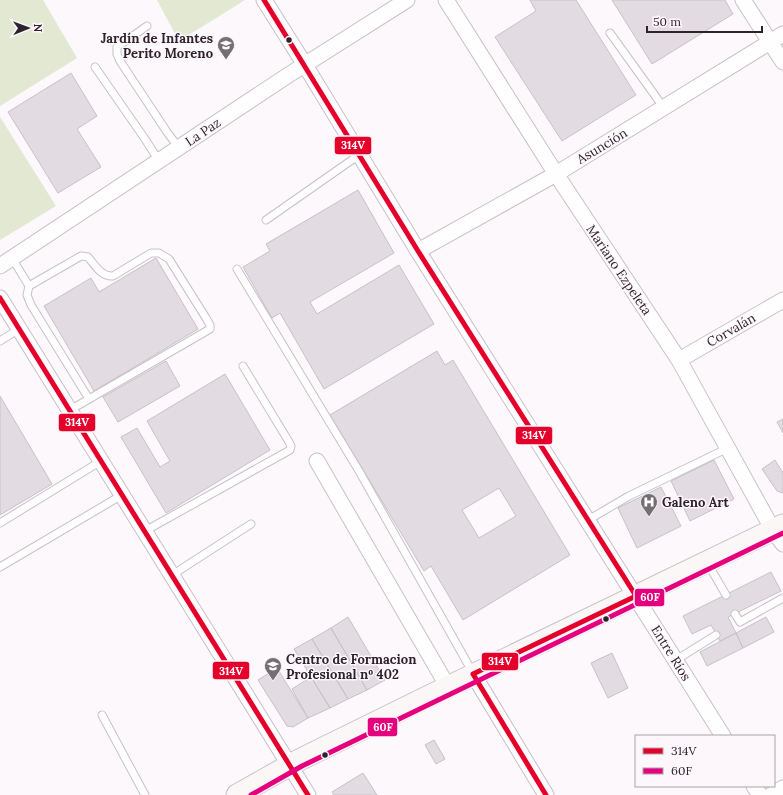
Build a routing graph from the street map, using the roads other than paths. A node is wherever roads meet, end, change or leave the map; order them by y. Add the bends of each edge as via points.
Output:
1 (264, 0) edge
2 (407, 0) edge
3 (446, 0) edge
4 (743, 0) edge
5 (147, 26) dead end
6 (610, 33) dead end
7 (783, 34) edge
8 (770, 43) junction
9 (783, 62) edge
10 (305, 65) junction
11 (95, 67) dead end
12 (664, 108) junction
13 (180, 148) junction
14 (359, 155) junction
15 (159, 161) junction
16 (556, 174) junction
17 (266, 220) dead end
18 (418, 251) junction
19 (6, 262) edge
20 (237, 269) dead end
21 (29, 286) junction
22 (0, 298) edge
23 (783, 300) edge
24 (20, 329) junction
25 (0, 341) edge
26 (679, 360) junction
27 (243, 366) dead end
28 (89, 399) junction
29 (70, 410) junction
30 (728, 448) junction
31 (101, 461) junction
32 (317, 461) dead end
33 (122, 495) junction
34 (588, 520) junction
35 (0, 523) edge
36 (251, 524) dead end
37 (145, 531) junction
38 (780, 533) edge
39 (707, 562) junction
40 (0, 567) edge
41 (172, 575) junction
42 (726, 595) dead end
43 (636, 596) junction
44 (783, 598) edge
45 (735, 614) dead end
46 (740, 622) junction
47 (732, 626) dead end
48 (716, 635) dead end
49 (676, 660) junction
50 (473, 674) junction
51 (448, 687) junction
52 (102, 715) dead end
53 (722, 735) edge
54 (291, 766) junction
55 (783, 788) edge
56 (145, 795) edge
57 (236, 795) edge
58 (308, 795) edge
59 (546, 795) edge
60 (771, 795) edge

1 - 10 street, Entre Ríos
2 - 10 street, La Paz
3 - 16 street, Mariano Ezpeleta
4 - 8 street
5 - 13 lane via 117,47 117,54
6 - 12 lane
7 - 8 street, Asunción
8 - 9 street
8 - 12 street, Asunción
10 - 13 street, La Paz
10 - 14 street, Entre Ríos
11 - 15 lane
12 - 16 street, Asunción
13 - 15 street, La Paz
14 - 17 lane
14 - 18 street, Entre Ríos
15 - 19 street, La Paz
16 - 18 street, Asunción
16 - 26 street, Mariano Ezpeleta
18 - 34 street, Entre Ríos
19 - 21 lane
20 - 50 lane via 359,471
21 - 28 lane via 27,295 31,305
21 - 28 lane via 81,256 88,256 102,274 113,276 159,252 169,259 210,325 210,329
22 - 24 street
23 - 26 street, Corvalán
24 - 25 lane
24 - 29 street
26 - 30 street, Mariano Ezpeleta
27 - 37 lane via 289,442 290,450
28 - 29 lane
29 - 31 street
30 - 34 lane via 629,496
30 - 38 street, Mariano Ezpeleta
31 - 33 street
31 - 35 lane
32 - 51 street
33 - 37 street
33 - 40 lane
34 - 43 street, Entre Ríos
36 - 41 lane
37 - 41 street
38 - 39 main road via 751,539
39 - 42 lane
39 - 43 main road
41 - 54 street
43 - 49 street, Entre Ríos
43 - 50 main road
44 - 46 lane
45 - 46 lane
46 - 47 lane
48 - 49 lane
49 - 53 street, Entre Ríos
50 - 51 main road
50 - 59 street
51 - 54 main road
52 - 56 lane
54 - 57 main road
54 - 58 street
55 - 60 street

